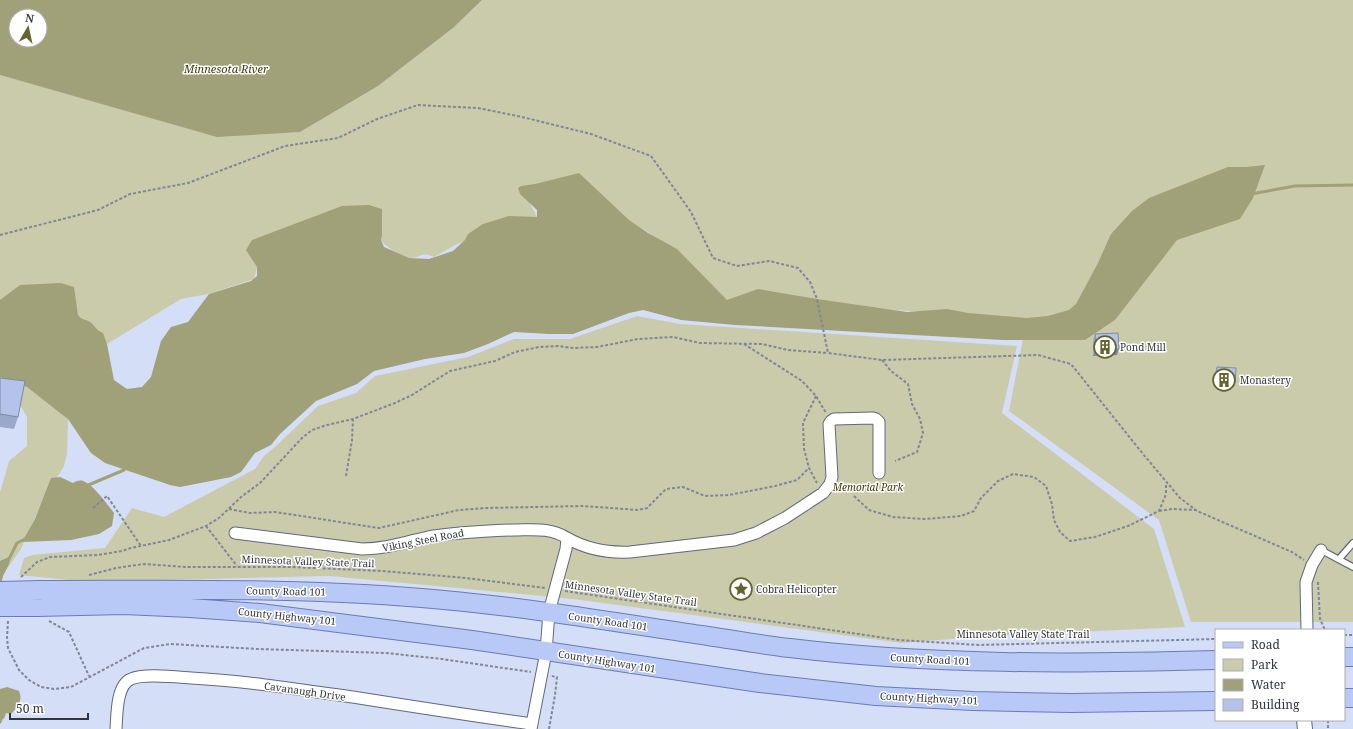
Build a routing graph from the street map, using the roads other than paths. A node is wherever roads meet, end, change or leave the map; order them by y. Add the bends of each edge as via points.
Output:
1 (879, 473) dead end
2 (235, 533) dead end
3 (567, 538) junction
4 (1353, 543) edge
5 (1321, 550) joint
6 (1339, 559) junction
7 (1353, 567) edge
8 (0, 590) edge
9 (39, 598) junction
10 (5, 611) edge
11 (549, 612) junction
12 (1307, 629) edge
13 (546, 652) junction
14 (1215, 660) edge
15 (1215, 701) edge
16 (532, 727) edge
17 (116, 729) edge

1 - 3 street, Viking Steel Road via 879,422 873,418 834,419 829,424 832,477 830,484 823,493 778,523 756,533 734,540 630,552 592,549
2 - 3 street, Viking Steel Road via 362,549 377,549 461,532 542,529
3 - 11 street
4 - 6 lane
5 - 6 lane
5 - 12 street via 1306,582
6 - 7 lane
8 - 9 main road, County Road 101, bridge
9 - 10 main road, County Highway 101, bridge
9 - 11 main road, County Road 101 via 261,590 442,600
9 - 13 main road, County Highway 101 via 124,606 225,610 347,623
11 - 13 street
11 - 14 main road, County Road 101 via 788,648 881,657 1054,663
13 - 15 main road, County Highway 101 via 723,679 876,696 1071,703
13 - 16 street
16 - 17 street, Cavanaugh Drive via 312,691 223,680 141,677 130,679 124,685 117,706

